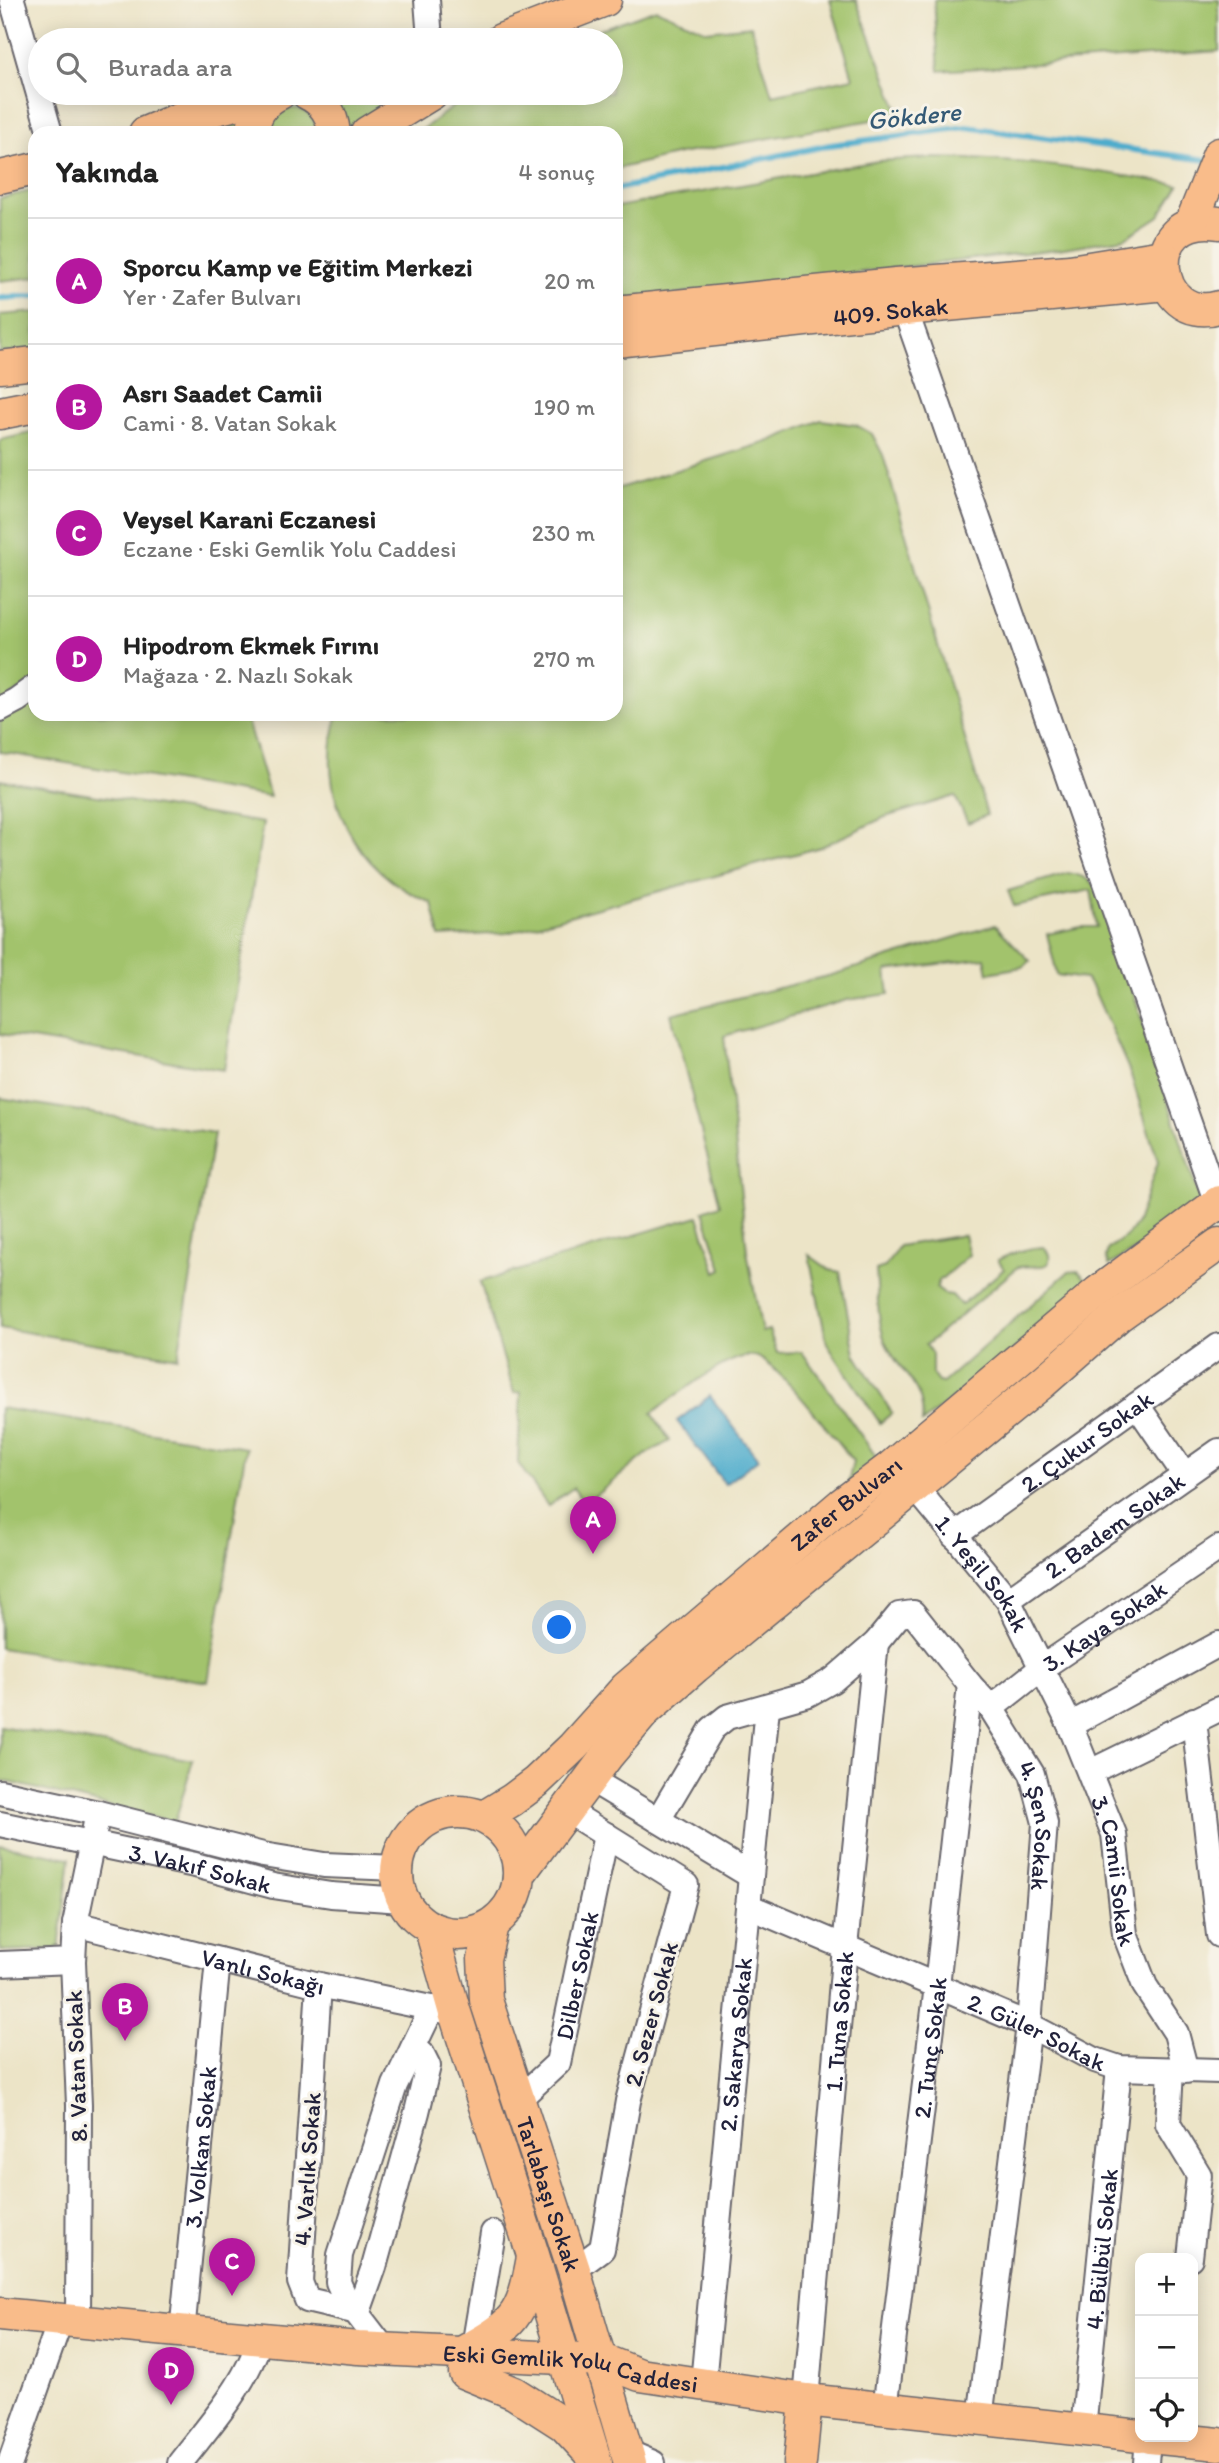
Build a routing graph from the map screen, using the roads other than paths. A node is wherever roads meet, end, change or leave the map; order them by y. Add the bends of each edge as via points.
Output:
1 (12, 0) edge
2 (427, 0) edge
3 (605, 0) edge
4 (429, 28) edge
5 (533, 28) edge
6 (28, 56) edge
7 (42, 105) edge
8 (232, 105) edge
9 (263, 105) edge
10 (325, 105) edge
11 (412, 105) edge
12 (48, 126) edge
13 (162, 126) edge
14 (254, 126) edge
15 (334, 126) edge
16 (378, 126) edge
17 (1219, 154) edge
18 (28, 171) edge
19 (0, 177) edge
20 (1202, 218) edge
21 (1165, 270) junction
22 (900, 296) junction
23 (1218, 309) edge
24 (623, 312) edge
25 (623, 340) edge
26 (28, 364) edge
27 (0, 367) edge
28 (28, 407) edge
29 (0, 413) edge
30 (28, 691) edge
31 (0, 709) edge
32 (1218, 1205) edge
33 (1219, 1244) edge
34 (1219, 1346) edge
35 (1137, 1405) junction
36 (1219, 1451) edge
37 (1185, 1475) junction
38 (915, 1487) junction
39 (954, 1536) junction
40 (1219, 1548) edge
41 (1008, 1600) junction
42 (876, 1643) junction
43 (1219, 1644) edge
44 (1043, 1667) junction
45 (970, 1685) junction
46 (767, 1707) junction
47 (991, 1708) junction
48 (1219, 1709) edge
49 (1194, 1720) junction
50 (1070, 1725) junction
51 (1090, 1772) junction
52 (590, 1779) junction
53 (0, 1792) edge
54 (566, 1810) junction
55 (98, 1812) junction
56 (484, 1817) junction
57 (658, 1820) junction
58 (0, 1824) edge
59 (606, 1835) junction
60 (92, 1842) junction
61 (397, 1868) junction
62 (520, 1873) junction
63 (751, 1876) junction
64 (402, 1900) junction
65 (748, 1906) junction
66 (75, 1924) junction
67 (492, 1925) junction
68 (431, 1929) junction
69 (1219, 1935) edge
70 (845, 1947) junction
71 (218, 1960) junction
72 (73, 1961) junction
73 (0, 1964) edge
74 (319, 1985) junction
75 (937, 1986) junction
76 (444, 2010) junction
77 (1029, 2025) junction
78 (413, 2048) junction
79 (1119, 2068) junction
80 (1179, 2071) junction
81 (1219, 2071) edge
82 (517, 2100) junction
83 (493, 2233) dead end
84 (1191, 2253) edge
85 (533, 2256) junction
86 (574, 2270) junction
87 (358, 2312) junction
88 (0, 2314) edge
89 (69, 2321) junction
90 (196, 2334) junction
91 (385, 2350) junction
92 (255, 2353) junction
93 (466, 2358) junction
94 (567, 2369) junction
95 (605, 2372) junction
96 (704, 2384) junction
97 (806, 2400) junction
98 (885, 2409) junction
99 (980, 2419) junction
100 (1083, 2430) junction
101 (1135, 2435) edge
102 (1157, 2442) edge
103 (1198, 2442) edge
104 (1219, 2444) edge
105 (637, 2459) edge
106 (595, 2460) edge
107 (10, 2463) edge
108 (180, 2463) edge
109 (800, 2463) edge
110 (1146, 2463) edge

1 - 6 street
2 - 4 street
3 - 5 main road
7 - 12 street
8 - 13 main road
9 - 14 main road
10 - 15 main road
11 - 16 main road
17 - 20 main road
18 - 19 main road
20 - 21 main road via 1173,237
21 - 22 main road, 409. Sokak
21 - 23 main road via 1175,296 1187,305
22 - 24 main road, 409. Sokak
22 - 25 main road, 409. Sokak
22 - 32 street
26 - 27 main road
28 - 29 main road
30 - 31 street
32 - 56 main road, Zafer Bulvarı via 1098,1292 842,1504 626,1688 536,1782
33 - 38 main road, Zafer Bulvarı via 1118,1316
34 - 35 street, 2. Çukur Sokak
35 - 37 street
35 - 39 street, 2. Çukur Sokak
36 - 37 street, 2. Badem Sokak
37 - 41 street, 2. Badem Sokak
38 - 39 street, 1. Yeşil Sokak
38 - 52 main road, Zafer Bulvarı via 646,1710
39 - 41 street, 1. Yeşil Sokak
40 - 44 street, 3. Kaya Sokak
41 - 44 street, 1. Yeşil Sokak
42 - 45 street, 4. Şen Sokak via 899,1615 914,1613
42 - 46 street, 4. Şen Sokak via 833,1680
42 - 70 street, 1. Tuna Sokak
43 - 50 street
44 - 47 street, 3. Kaya Sokak
44 - 50 street, 3. Camii Sokak
45 - 47 street, 4. Şen Sokak
45 - 75 street, 2. Tunç Sokak
46 - 57 street, 4. Şen Sokak via 727,1717 712,1729
46 - 63 street, 2. Sakarya Sokak
47 - 77 street, 4. Şen Sokak via 1032,1774 1045,1823
48 - 49 street
49 - 51 street
49 - 69 street
50 - 51 street, 3. Camii Sokak
51 - 80 street, 3. Camii Sokak via 1114,1834 1125,1934 1145,1986 1176,2033
52 - 54 main road, Zafer Bulvarı
52 - 57 street
53 - 55 street, 3. Vakıf Sokak
54 - 59 street, 2. Sezer Sokak
54 - 62 main road, Zafer Bulvarı
55 - 60 street, 8. Vatan Sokak
55 - 61 street, 3. Vakıf Sokak via 262,1855 324,1865
56 - 61 main road via 455,1811 418,1824 405,1839
56 - 62 main road via 508,1836
57 - 63 street
58 - 60 street, 3. Vakıf Sokak
59 - 82 street, Dilber Sokak via 558,2063
59 - 86 street, 2. Sezer Sokak via 686,1885 628,2101 602,2249
60 - 64 street, 3. Vakıf Sokak via 273,1885
60 - 66 street, 8. Vatan Sokak
61 - 64 main road
62 - 67 main road via 507,1910
63 - 65 street, 2. Sakarya Sokak
64 - 68 main road via 414,1917
65 - 70 street, 2. Güler Sokak
65 - 96 street, 2. Sakarya Sokak
66 - 71 street, Vanlı Sokağı
66 - 72 street, 8. Vatan Sokak
67 - 68 main road via 472,1933
67 - 82 main road, Tarlabaşı Sokak via 484,1959 486,2000
68 - 76 main road
70 - 75 street, 2. Güler Sokak
70 - 97 street, 1. Tuna Sokak
71 - 74 street, Vanlı Sokağı
71 - 90 street, 3. Volkan Sokak
72 - 73 street
72 - 89 street, 8. Vatan Sokak via 79,2105
74 - 76 street, Vanlı Sokağı
74 - 87 street, 4. Varlık Sokak via 300,2282 307,2300
75 - 77 street, 2. Güler Sokak
75 - 98 street, 2. Tunç Sokak
76 - 78 street
76 - 85 main road
77 - 79 street, 2. Güler Sokak
77 - 99 street, 4. Şen Sokak
78 - 87 street via 428,2066
78 - 87 street via 395,2085 340,2255 338,2282
79 - 80 street, 2. Güler Sokak
79 - 100 street, 4. Bülbül Sokak
80 - 81 street, 2. Güler Sokak
80 - 84 street, 3. Camii Sokak via 1168,2124 1199,2175
82 - 86 main road, Tarlabaşı Sokak
83 - 93 street
85 - 93 main road via 526,2292 512,2321
85 - 94 main road
86 - 95 main road, Tarlabaşı Sokak
87 - 91 street
88 - 89 main road, Eski Gemlik Yolu Caddesi
89 - 90 main road, Eski Gemlik Yolu Caddesi
89 - 107 street, 8. Vatan Sokak
90 - 91 main road, Eski Gemlik Yolu Caddesi
90 - 92 main road
91 - 93 main road, Eski Gemlik Yolu Caddesi
92 - 93 main road via 337,2365
92 - 108 street via 231,2397
93 - 94 main road, Eski Gemlik Yolu Caddesi
93 - 106 main road via 564,2425
94 - 95 main road, Eski Gemlik Yolu Caddesi
94 - 106 main road
95 - 96 main road, Eski Gemlik Yolu Caddesi
95 - 105 main road, Tarlabaşı Sokak
96 - 97 main road, Eski Gemlik Yolu Caddesi
97 - 98 main road, Eski Gemlik Yolu Caddesi
97 - 109 main road
98 - 99 main road, Eski Gemlik Yolu Caddesi
99 - 100 main road, Eski Gemlik Yolu Caddesi
100 - 101 main road, Eski Gemlik Yolu Caddesi
102 - 110 street
103 - 104 main road

